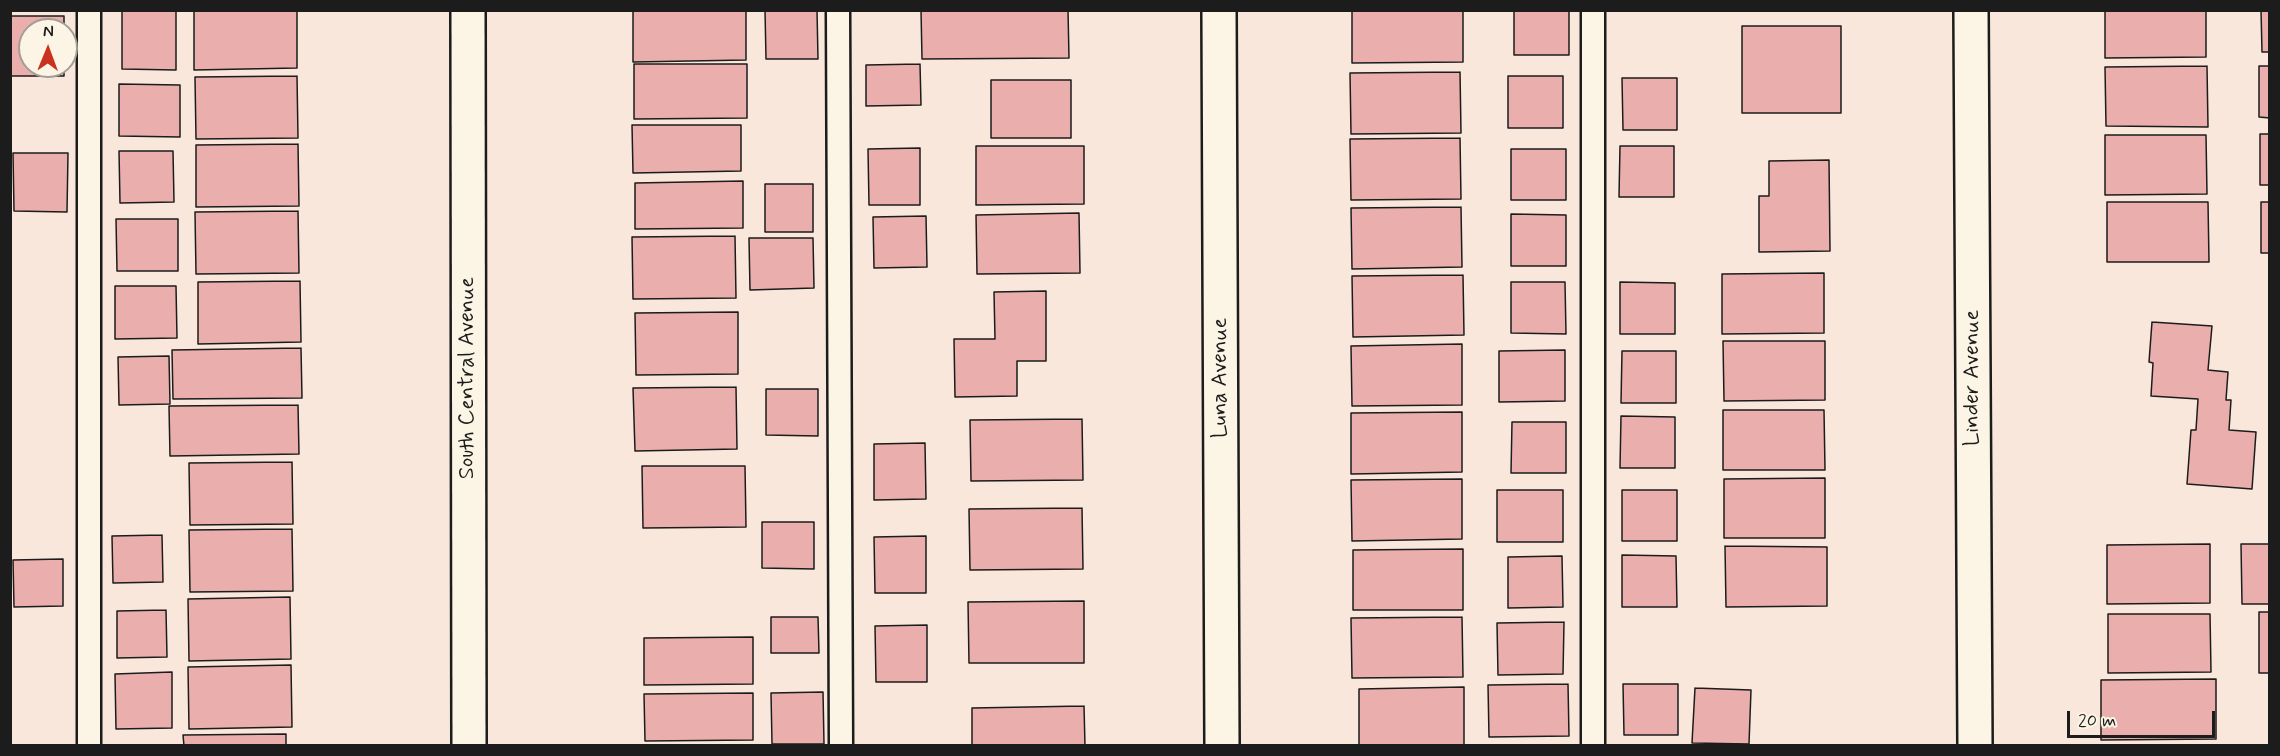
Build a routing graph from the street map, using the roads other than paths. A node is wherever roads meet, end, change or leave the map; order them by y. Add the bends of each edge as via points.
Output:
1 (89, 10) edge
2 (468, 10) edge
3 (838, 10) edge
4 (1219, 10) edge
5 (1593, 10) edge
6 (1971, 10) edge
7 (89, 746) edge
8 (469, 746) edge
9 (841, 746) edge
10 (1222, 746) edge
11 (1593, 746) edge
12 (1975, 746) edge

1 - 7 lane
2 - 8 street, South Central Avenue
3 - 9 lane
4 - 10 street, Luna Avenue
5 - 11 lane
6 - 12 street, Linder Avenue

